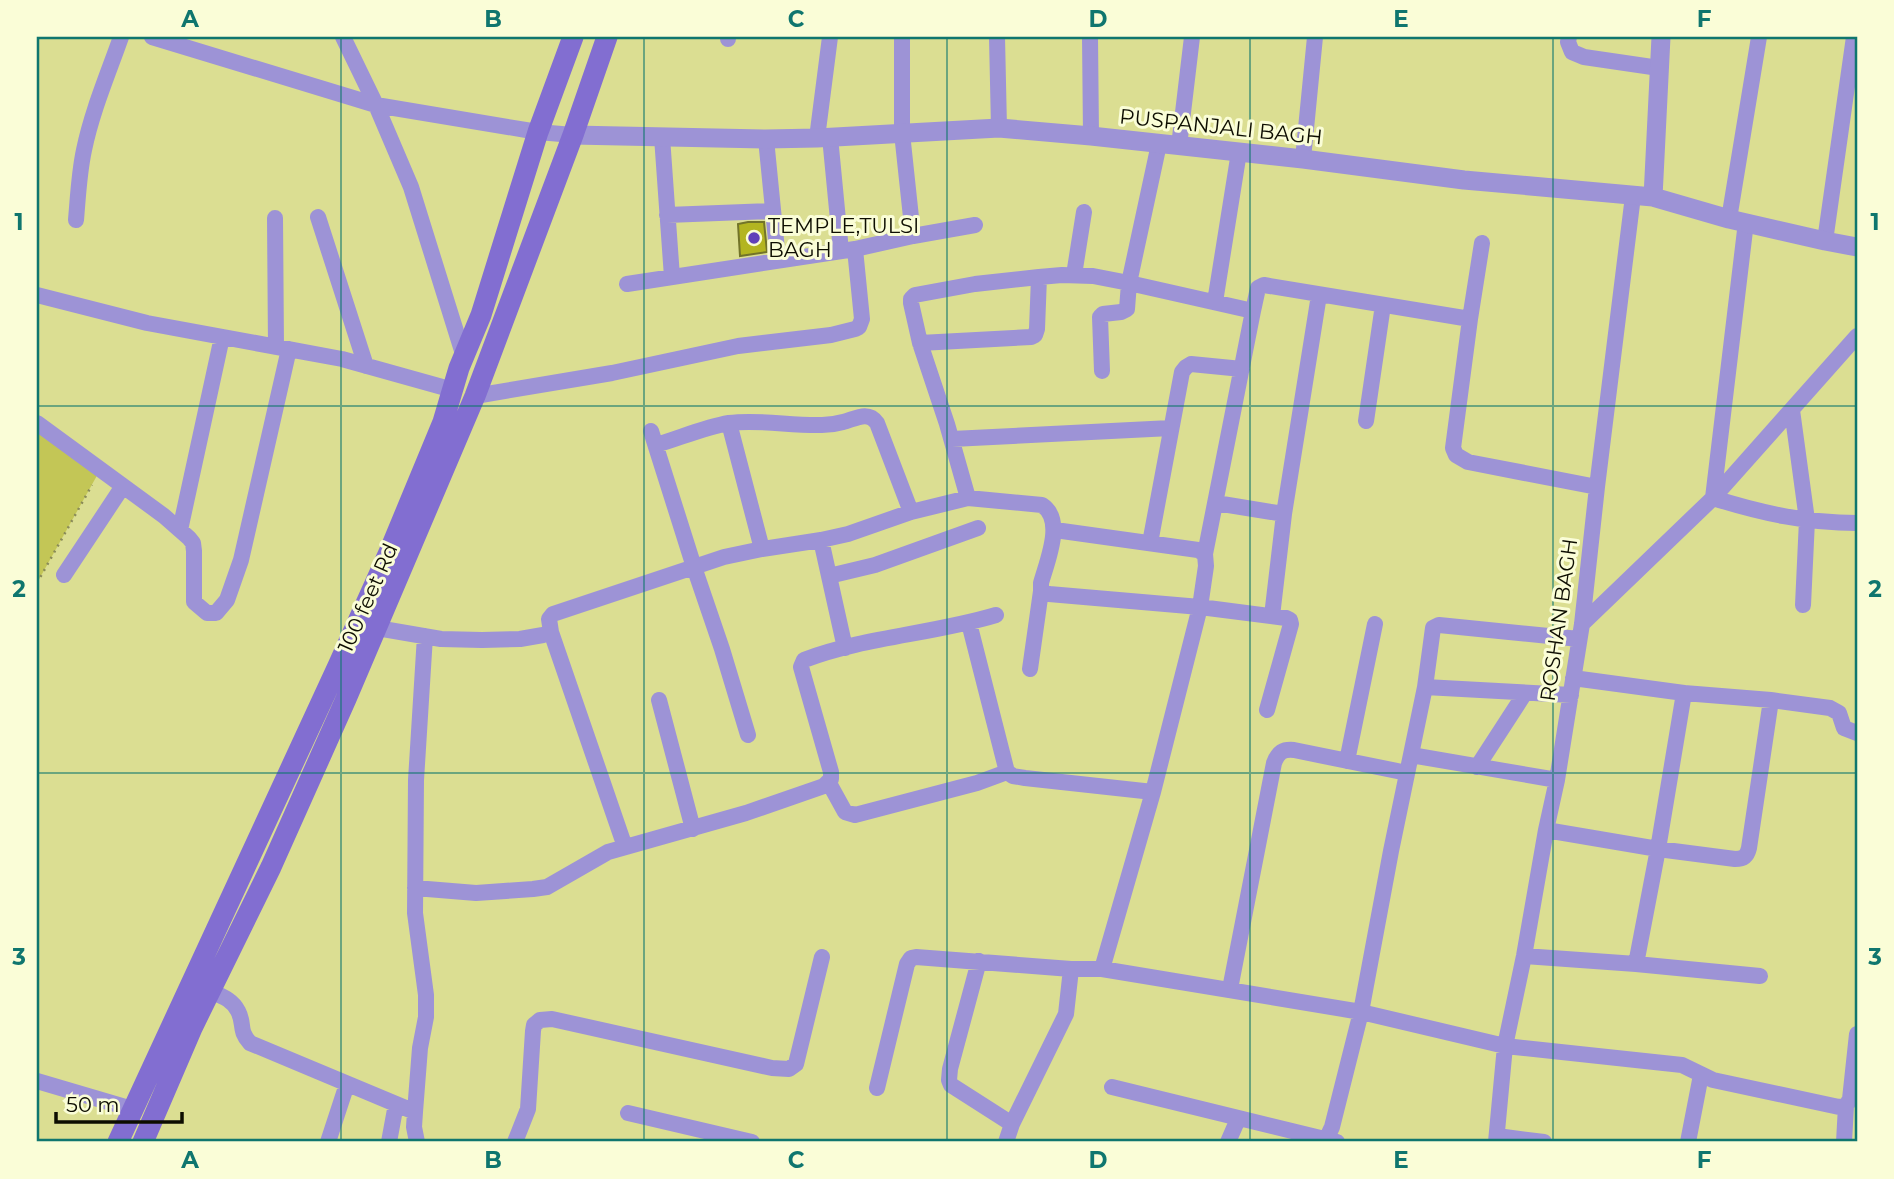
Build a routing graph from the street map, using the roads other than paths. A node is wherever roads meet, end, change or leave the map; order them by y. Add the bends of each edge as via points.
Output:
1 (121, 37) edge
2 (152, 37) edge
3 (343, 37) edge
4 (573, 37) edge
5 (607, 37) edge
6 (830, 37) edge
7 (902, 37) edge
8 (997, 37) edge
9 (1090, 37) edge
10 (1192, 37) edge
11 (1315, 37) edge
12 (1569, 37) edge
13 (1661, 37) edge
14 (1759, 37) edge
15 (1854, 37) edge
16 (1659, 68) junction
17 (376, 105) junction
18 (999, 128) junction
19 (538, 132) junction
20 (902, 132) junction
21 (573, 135) junction
22 (1091, 136) junction
23 (662, 137) junction
24 (823, 138) junction
25 (766, 139) junction
26 (1159, 144) junction
27 (1179, 146) junction
28 (1239, 152) junction
29 (1303, 159) junction
30 (1643, 196) junction
31 (773, 211) junction
32 (1084, 212) dead end
33 (667, 215) junction
34 (275, 218) dead end
35 (318, 218) dead end
36 (76, 220) dead end
37 (1737, 220) junction
38 (975, 225) dead end
39 (913, 236) junction
40 (1825, 241) junction
41 (1482, 243) dead end
42 (1857, 247) edge
43 (848, 250) junction
44 (778, 260) junction
45 (1074, 275) junction
46 (671, 277) junction
47 (1039, 277) junction
48 (1129, 283) junction
49 (627, 284) dead end
50 (37, 295) edge
51 (1319, 295) junction
52 (1215, 302) junction
53 (1383, 305) junction
54 (1253, 311) junction
55 (1470, 319) junction
56 (1857, 336) edge
57 (222, 337) junction
58 (920, 343) junction
59 (282, 348) junction
60 (464, 357) junction
61 (366, 366) junction
62 (1242, 369) junction
63 (1102, 371) dead end
64 (453, 390) junction
65 (475, 396) junction
66 (1792, 410) junction
67 (1366, 421) dead end
68 (729, 424) junction
69 (1171, 428) junction
70 (39, 429) edge
71 (951, 439) junction
72 (123, 486) junction
73 (1597, 487) junction
74 (968, 498) junction
75 (1713, 498) junction
76 (1216, 503) junction
77 (911, 512) junction
78 (1284, 514) junction
79 (1807, 520) junction
80 (1857, 523) edge
81 (978, 528) dead end
82 (180, 530) junction
83 (1055, 530) junction
84 (821, 540) junction
85 (1150, 543) junction
86 (762, 549) junction
87 (1205, 554) junction
88 (694, 567) junction
89 (64, 575) dead end
90 (829, 576) junction
91 (1041, 591) junction
92 (1803, 605) dead end
93 (1200, 607) junction
94 (996, 615) dead end
95 (1272, 616) junction
96 (969, 623) junction
97 (1375, 624) dead end
98 (377, 628) junction
99 (551, 632) junction
100 (1581, 632) junction
101 (425, 636) junction
102 (845, 648) junction
103 (1030, 669) dead end
104 (1573, 678) junction
105 (1425, 687) junction
106 (1525, 693) junction
107 (1684, 693) junction
108 (1571, 695) junction
109 (1770, 700) junction
110 (659, 701) dead end
111 (1267, 710) dead end
112 (1857, 733) edge
113 (748, 735) dead end
114 (1411, 755) junction
115 (1347, 761) junction
116 (1477, 767) junction
117 (1006, 772) junction
118 (1407, 773) junction
119 (1557, 780) junction
120 (829, 783) junction
121 (1153, 792) junction
122 (693, 829) junction
123 (1546, 830) junction
124 (625, 847) junction
125 (1658, 849) junction
126 (415, 888) junction
127 (1524, 956) junction
128 (822, 957) dead end
129 (979, 961) junction
130 (1636, 964) junction
131 (1072, 969) junction
132 (1102, 969) junction
133 (1760, 975) dead end
134 (1230, 989) junction
135 (210, 991) junction
136 (1361, 1012) junction
137 (1857, 1034) edge
138 (1505, 1046) junction
139 (1701, 1075) junction
140 (37, 1081) edge
141 (346, 1084) junction
142 (1112, 1087) dead end
143 (877, 1088) dead end
144 (396, 1104) junction
145 (1846, 1106) junction
146 (132, 1109) junction
147 (415, 1112) junction
148 (628, 1113) dead end
149 (1238, 1119) junction
150 (1012, 1124) junction
151 (1497, 1139) edge
152 (1329, 1141) edge
153 (118, 1142) edge
154 (143, 1142) edge
155 (328, 1142) edge
156 (389, 1142) edge
157 (417, 1142) edge
158 (515, 1142) edge
159 (752, 1142) edge
160 (1006, 1142) edge
161 (1228, 1142) edge
162 (1544, 1142) edge
163 (1688, 1142) edge
164 (1844, 1142) edge

1 - 36 street via 87,137
2 - 17 street
3 - 17 street
4 - 19 main road, 100 feet Rd
5 - 21 main road
6 - 24 street
7 - 20 street
8 - 18 street
9 - 22 street
10 - 27 street
11 - 29 street
12 - 16 street via 1572,52 1584,57
13 - 16 street
14 - 37 street
15 - 40 street
16 - 30 street
17 - 19 street
17 - 60 street via 411,187
18 - 20 street, PUSPANJALI BAGH
18 - 22 street, PUSPANJALI BAGH
19 - 21 street
19 - 60 main road, 100 feet Rd
20 - 24 street, PUSPANJALI BAGH
20 - 39 street
21 - 23 street, PUSPANJALI BAGH
21 - 65 main road
22 - 26 street, PUSPANJALI BAGH
23 - 25 street, PUSPANJALI BAGH
23 - 33 street
24 - 25 street, PUSPANJALI BAGH
24 - 43 street
25 - 31 street
26 - 27 street, PUSPANJALI BAGH
26 - 48 street
27 - 28 street, PUSPANJALI BAGH
28 - 29 street, PUSPANJALI BAGH
28 - 52 street
29 - 30 street, PUSPANJALI BAGH
30 - 37 street, PUSPANJALI BAGH
30 - 73 street, ROSHAN BAGH
31 - 33 street
31 - 44 street
32 - 45 street
33 - 46 street
34 - 59 street
35 - 61 street
37 - 40 street, PUSPANJALI BAGH
37 - 75 street
38 - 39 street
39 - 43 street
40 - 42 street, PUSPANJALI BAGH
41 - 55 street
43 - 44 street
43 - 65 street via 862,319 855,329 738,346
44 - 46 street
45 - 47 street
45 - 48 street
46 - 49 street
47 - 58 street via 1035,335
47 - 58 street via 915,295 911,303
48 - 52 street
48 - 63 street via 1127,309 1100,317
50 - 57 street
51 - 53 street
51 - 54 street via 1260,285
51 - 78 street
52 - 54 street
53 - 55 street
53 - 67 street
54 - 62 street
55 - 73 street via 1453,448 1456,456
56 - 66 street
57 - 59 street
57 - 82 street
58 - 71 street
59 - 61 street
59 - 82 street via 241,561 227,600 216,613 207,613 194,602 193,544
60 - 64 main road, 100 feet Rd
61 - 64 street
62 - 69 street via 1186,367
62 - 76 street
64 - 146 main road, 100 feet Rd via 390,550
65 - 98 main road
66 - 75 street
66 - 79 street
68 - 77 street via 819,425 873,418
68 - 86 street
68 - 88 street via 653,438
69 - 71 street
69 - 85 street
70 - 72 street
71 - 74 street
72 - 82 street
72 - 89 street
73 - 100 street, ROSHAN BAGH
74 - 77 street
74 - 83 street via 1042,505
75 - 79 street
75 - 100 street
76 - 78 street
76 - 87 street
77 - 84 street
78 - 95 street
79 - 80 street
79 - 92 street
81 - 90 street via 875,565
83 - 85 street
83 - 91 street
84 - 86 street
84 - 90 street
85 - 87 street
86 - 88 street
87 - 93 street
88 - 99 street via 553,614
88 - 113 street
90 - 102 street
91 - 93 street
91 - 103 street
93 - 95 street
93 - 121 street
94 - 96 street
95 - 111 street via 1292,624
96 - 102 street
96 - 117 street
97 - 115 street
98 - 101 street
98 - 135 main road via 271,867
99 - 101 street via 520,639
99 - 124 street
100 - 104 street, ROSHAN BAGH
100 - 105 street via 1435,626
101 - 126 street
102 - 120 street via 801,664 831,772
104 - 107 street
104 - 108 street, ROSHAN BAGH
105 - 106 street
105 - 114 street
106 - 108 street
106 - 116 street
107 - 109 street
107 - 125 street
108 - 119 street, ROSHAN BAGH
109 - 112 street via 1835,710 1844,728
109 - 125 street via 1747,855 1735,859
110 - 122 street
114 - 116 street
114 - 118 street
115 - 118 street
115 - 134 street via 1289,750 1276,758
116 - 119 street
117 - 120 street via 855,816 845,812
117 - 121 street
118 - 136 street
119 - 123 street, ROSHAN BAGH
120 - 122 street
121 - 132 street
122 - 124 street
123 - 125 street
123 - 127 street, ROSHAN BAGH
124 - 126 street via 547,887 476,892
125 - 130 street
126 - 147 street via 426,995
127 - 130 street
127 - 138 street, ROSHAN BAGH
128 - 158 street via 796,1064 789,1069 540,1020 533,1031 528,1110
129 - 131 street
129 - 143 street via 911,958
129 - 150 street via 949,1080
130 - 133 street
131 - 132 street
131 - 150 street via 1063,1020
132 - 134 street
134 - 136 street
135 - 141 street via 229,999 239,1011 243,1035 250,1043
135 - 154 main road
136 - 138 street
136 - 152 street
137 - 145 street
138 - 139 street via 1682,1065
138 - 151 street, ROSHAN BAGH
139 - 145 street
139 - 163 street
140 - 146 street
141 - 144 street
141 - 155 street
142 - 149 street
144 - 147 street
144 - 156 street
145 - 164 street
146 - 153 main road, 100 feet Rd
147 - 157 street
148 - 159 street
149 - 152 street
149 - 161 street
150 - 160 street
151 - 162 street

